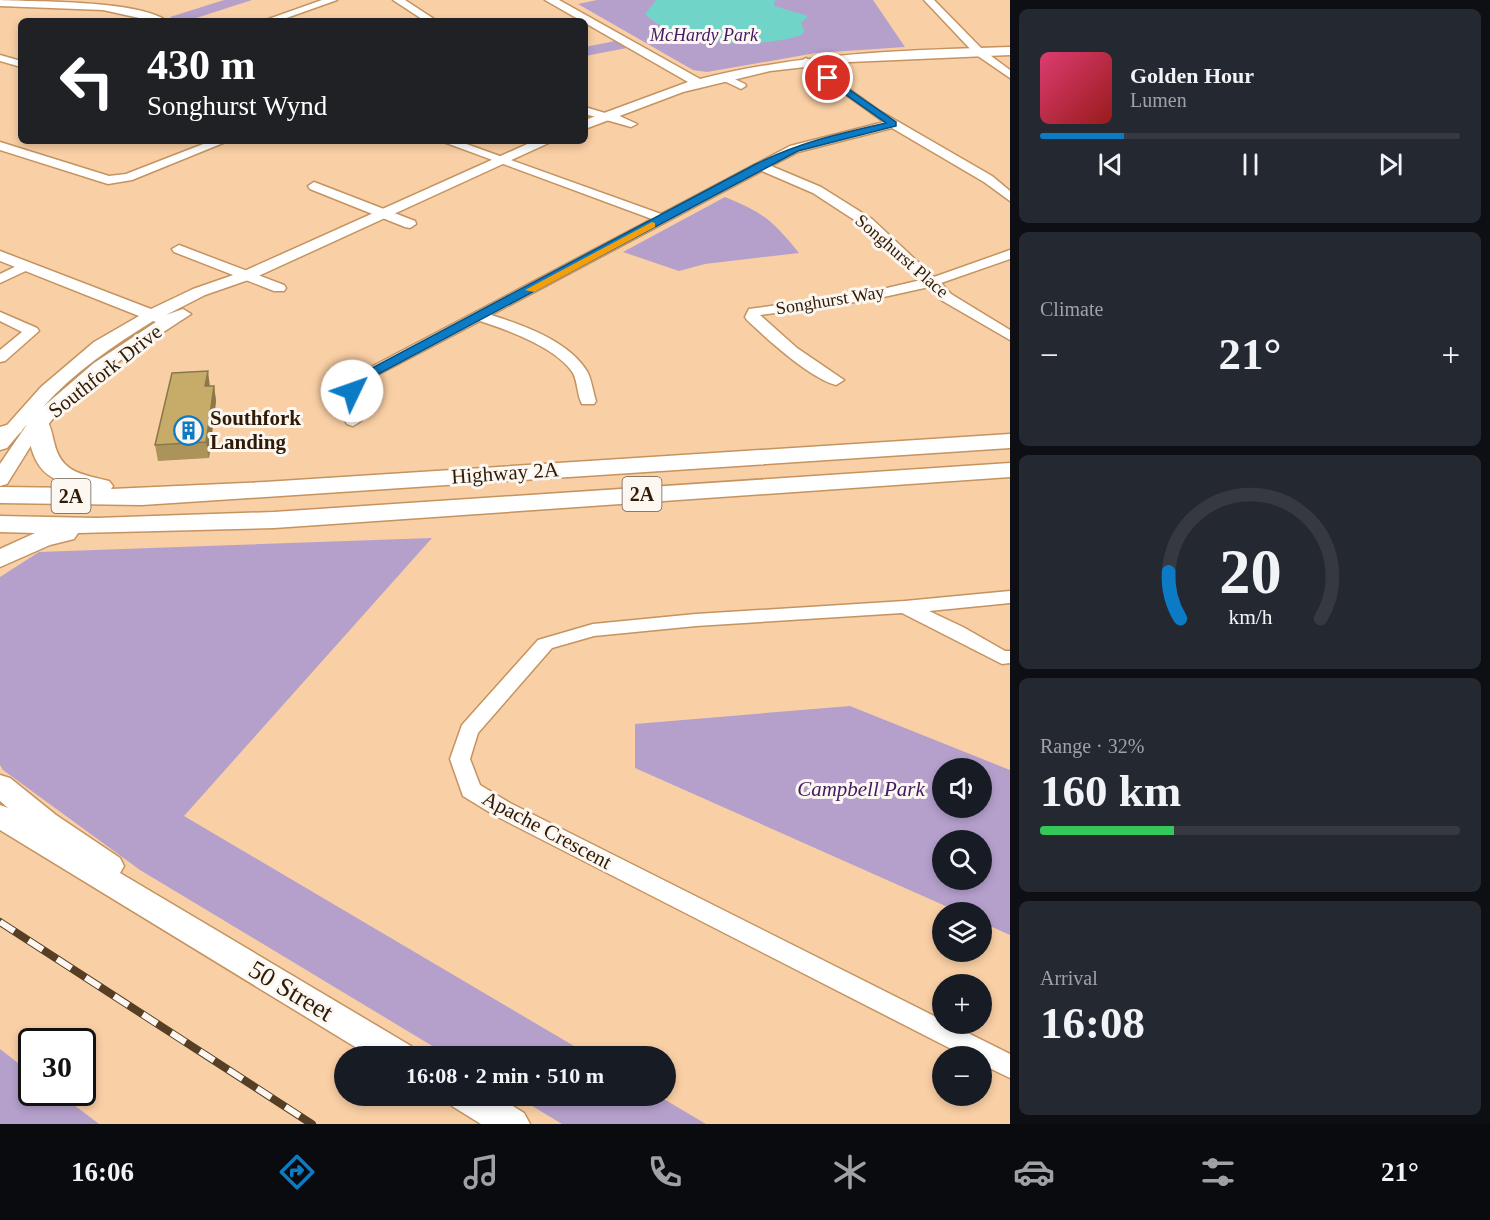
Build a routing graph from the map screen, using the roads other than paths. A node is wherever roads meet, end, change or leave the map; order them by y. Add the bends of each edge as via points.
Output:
1 (141, 0) edge
2 (332, 0) edge
3 (398, 0) edge
4 (551, 0) edge
5 (929, 0) edge
6 (0, 3) edge
7 (118, 7) junction
8 (153, 18) edge
9 (277, 18) edge
10 (427, 18) edge
11 (583, 18) edge
12 (588, 21) edge
13 (1010, 51) edge
14 (979, 52) junction
15 (0, 58) edge
16 (806, 61) junction
17 (18, 63) edge
18 (1010, 75) edge
19 (724, 77) junction
20 (698, 83) junction
21 (741, 86) dead end
22 (588, 111) edge
23 (607, 116) junction
24 (588, 124) edge
25 (631, 124) dead end
26 (893, 124) junction
27 (214, 144) edge
28 (455, 144) edge
29 (539, 144) edge
30 (0, 146) edge
31 (500, 160) junction
32 (760, 166) junction
33 (314, 186) dead end
34 (1010, 196) edge
35 (383, 213) junction
36 (663, 219) junction
37 (410, 224) dead end
38 (179, 249) dead end
39 (1010, 254) edge
40 (0, 256) edge
41 (25, 266) junction
42 (248, 275) junction
43 (0, 279) edge
44 (933, 282) junction
45 (279, 288) dead end
46 (0, 316) edge
47 (480, 316) junction
48 (160, 318) junction
49 (1010, 336) edge
50 (0, 358) edge
51 (836, 380) dead end
52 (588, 401) dead end
53 (353, 421) dead end
54 (38, 424) junction
55 (3, 437) edge
56 (1010, 441) edge
57 (1010, 470) edge
58 (0, 480) edge
59 (0, 495) edge
60 (142, 497) junction
61 (0, 524) edge
62 (96, 525) junction
63 (0, 560) edge
64 (1010, 597) edge
65 (905, 608) junction
66 (1010, 657) edge
67 (0, 785) edge
68 (0, 816) edge
69 (183, 926) junction
70 (382, 1046) edge
71 (1010, 1067) edge
72 (482, 1106) edge
73 (512, 1124) edge

1 - 7 street
2 - 9 street
3 - 10 street
4 - 11 street
5 - 14 street
6 - 7 street
7 - 8 street
12 - 20 street
13 - 14 street
14 - 16 street
14 - 18 street
15 - 17 street
16 - 19 street
16 - 26 street
19 - 20 street
19 - 21 street
20 - 23 street
22 - 23 street
23 - 24 street
23 - 25 street
26 - 32 street via 812,143
26 - 34 street
27 - 30 street via 118,180 99,179
28 - 31 street
29 - 31 street, Southfork Drive
31 - 35 street, Southfork Drive
31 - 36 street
32 - 36 street
32 - 44 street, Songhurst Place via 817,190 867,222
33 - 35 street
35 - 37 street
35 - 42 street, Southfork Drive
36 - 47 street
38 - 42 street
39 - 44 street, Songhurst Way
40 - 41 street, Southfork Drive
41 - 43 street
41 - 48 street, Southfork Drive
42 - 45 street
42 - 48 street, Southfork Drive via 226,291
44 - 49 street, Songhurst Place via 946,297
44 - 51 street, Songhurst Way via 870,296 754,312 752,317 781,344
46 - 50 street via 32,331
47 - 52 street via 526,334 562,355 579,371
47 - 53 street via 361,378 352,391
48 - 54 street, Southfork Drive via 55,405
48 - 55 street, Southfork Drive via 100,346 47,391
54 - 58 street, Southfork Drive
54 - 60 main road via 46,461 58,473
56 - 60 main road, Highway 2A / 2A
57 - 62 main road, Highway 2A / 2A via 274,520
59 - 60 main road, Highway 2A / 2A
61 - 62 main road, Highway 2A / 2A
62 - 63 main road via 42,539
64 - 65 street, Apache Crescent
65 - 66 street, Apache Crescent via 1002,658
65 - 71 street, Apache Crescent via 604,629 545,644 469,730 460,759 471,790 501,810
67 - 69 main road, 50 Street
68 - 69 main road, 50 Street
69 - 70 main road, 50 Street
72 - 73 main road

